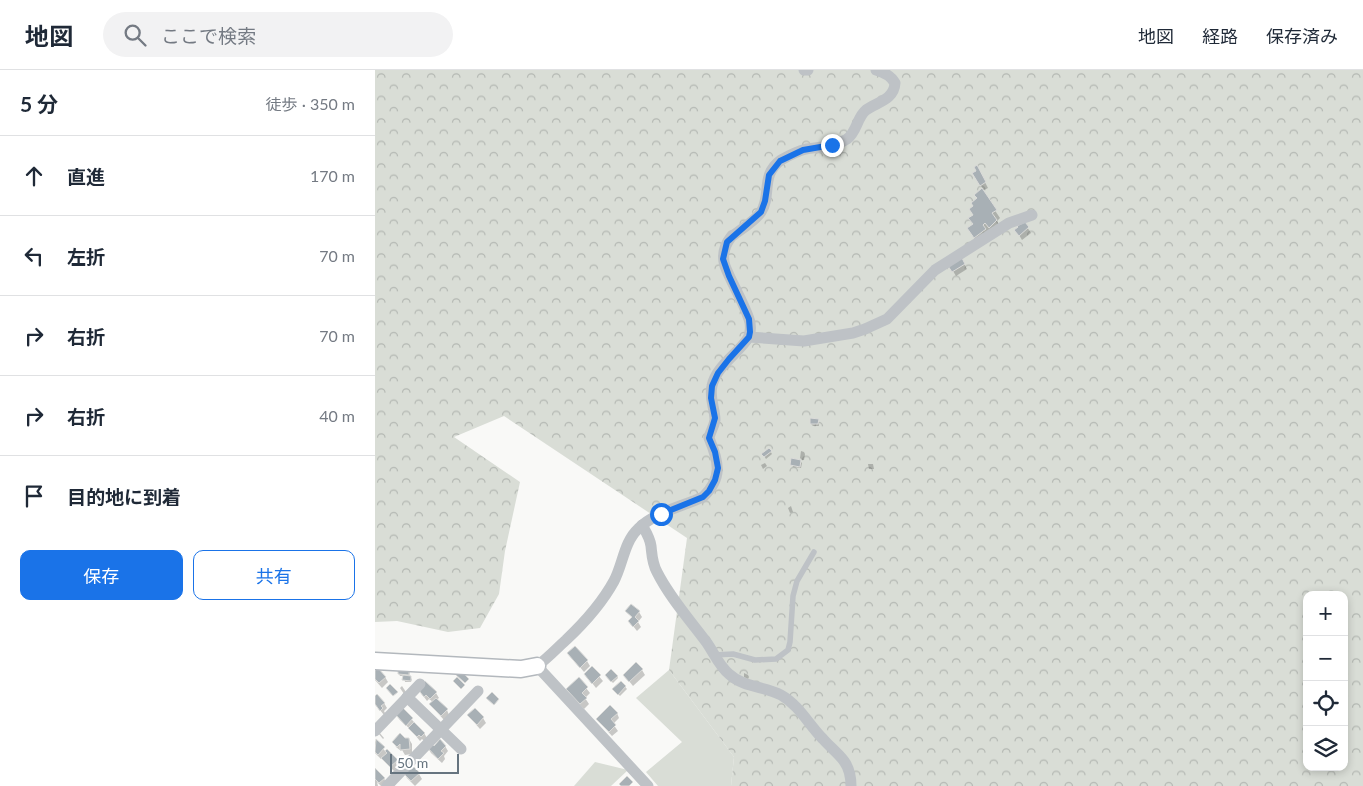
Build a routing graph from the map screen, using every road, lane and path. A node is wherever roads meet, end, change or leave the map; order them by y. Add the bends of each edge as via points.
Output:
1 (876, 70) edge
2 (1032, 215) dead end
3 (749, 337) junction
4 (642, 525) junction
5 (814, 552) dead end
6 (714, 654) junction
7 (375, 661) edge
8 (537, 666) junction
9 (420, 684) dead end
10 (478, 691) dead end
11 (407, 697) junction
12 (377, 723) edge
13 (441, 730) junction
14 (461, 749) dead end
15 (387, 786) edge
16 (648, 786) edge
17 (851, 786) edge

1 - 3 street via 895,83 893,93 863,113 846,140 803,150 780,161 769,175 761,212 727,242 723,259 749,319
2 - 3 street via 1009,223 935,270 887,319 865,329 804,341
3 - 4 street via 718,373 712,386 715,418 709,438 718,468 709,491 703,497 654,516
4 - 6 street via 649,536 656,570
4 - 8 street via 631,537 620,568 602,600 577,630
5 - 6 lane via 797,581 787,650 776,659 755,660 733,654
6 - 17 street via 720,665 736,680 789,699 843,760 850,773
7 - 8 street via 521,669
8 - 16 street
9 - 11 street
10 - 13 street
11 - 12 street
11 - 13 street
13 - 14 street
13 - 15 street

